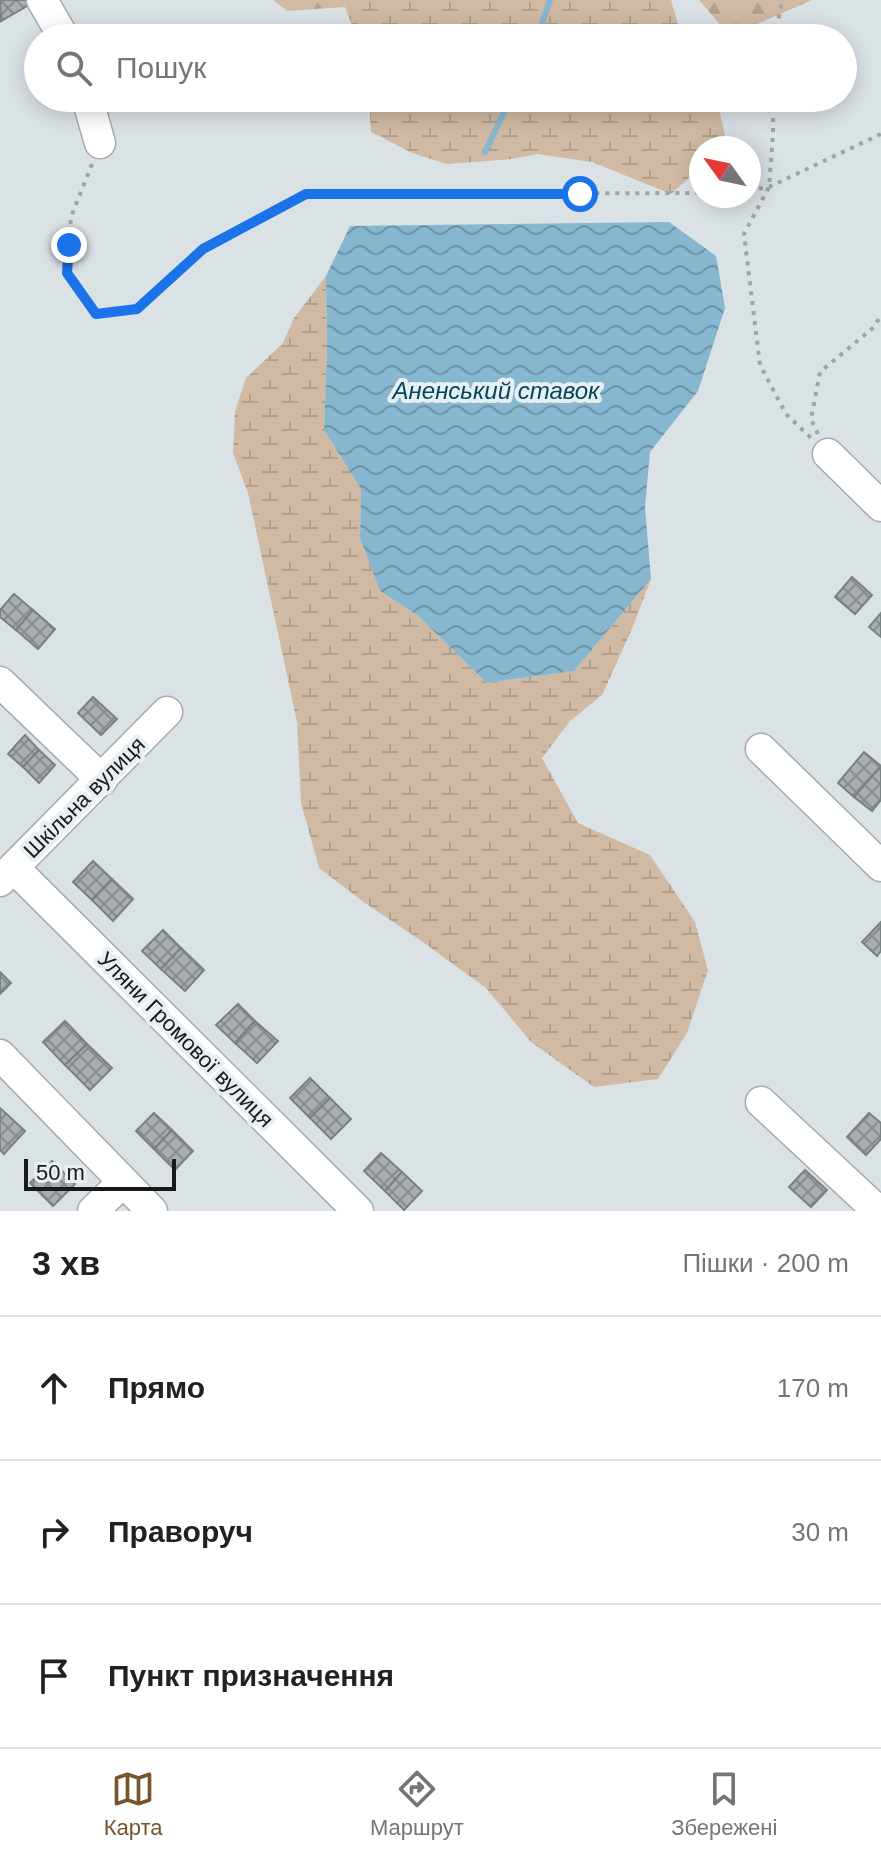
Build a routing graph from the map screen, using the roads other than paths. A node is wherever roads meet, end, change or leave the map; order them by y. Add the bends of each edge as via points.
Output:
1 (42, 0) edge
2 (56, 24) edge
3 (91, 112) edge
4 (100, 143) road end
5 (828, 454) road end
6 (881, 506) edge
7 (0, 682) edge
8 (167, 712) dead end
9 (761, 749) dead end
10 (102, 780) junction
11 (881, 866) edge
12 (7, 875) edge
13 (0, 1055) edge
14 (761, 1102) dead end
15 (123, 1182) junction
16 (877, 1208) edge
17 (93, 1211) edge
18 (152, 1211) edge
19 (358, 1211) edge

1 - 2 street
3 - 4 street
5 - 6 street
7 - 10 street
8 - 10 street, Шкільна вулиця
9 - 11 street
10 - 12 street, Шкільна вулиця
12 - 19 street, Уляни Громової вулиця
13 - 15 street
14 - 16 street
15 - 17 street
15 - 18 street

